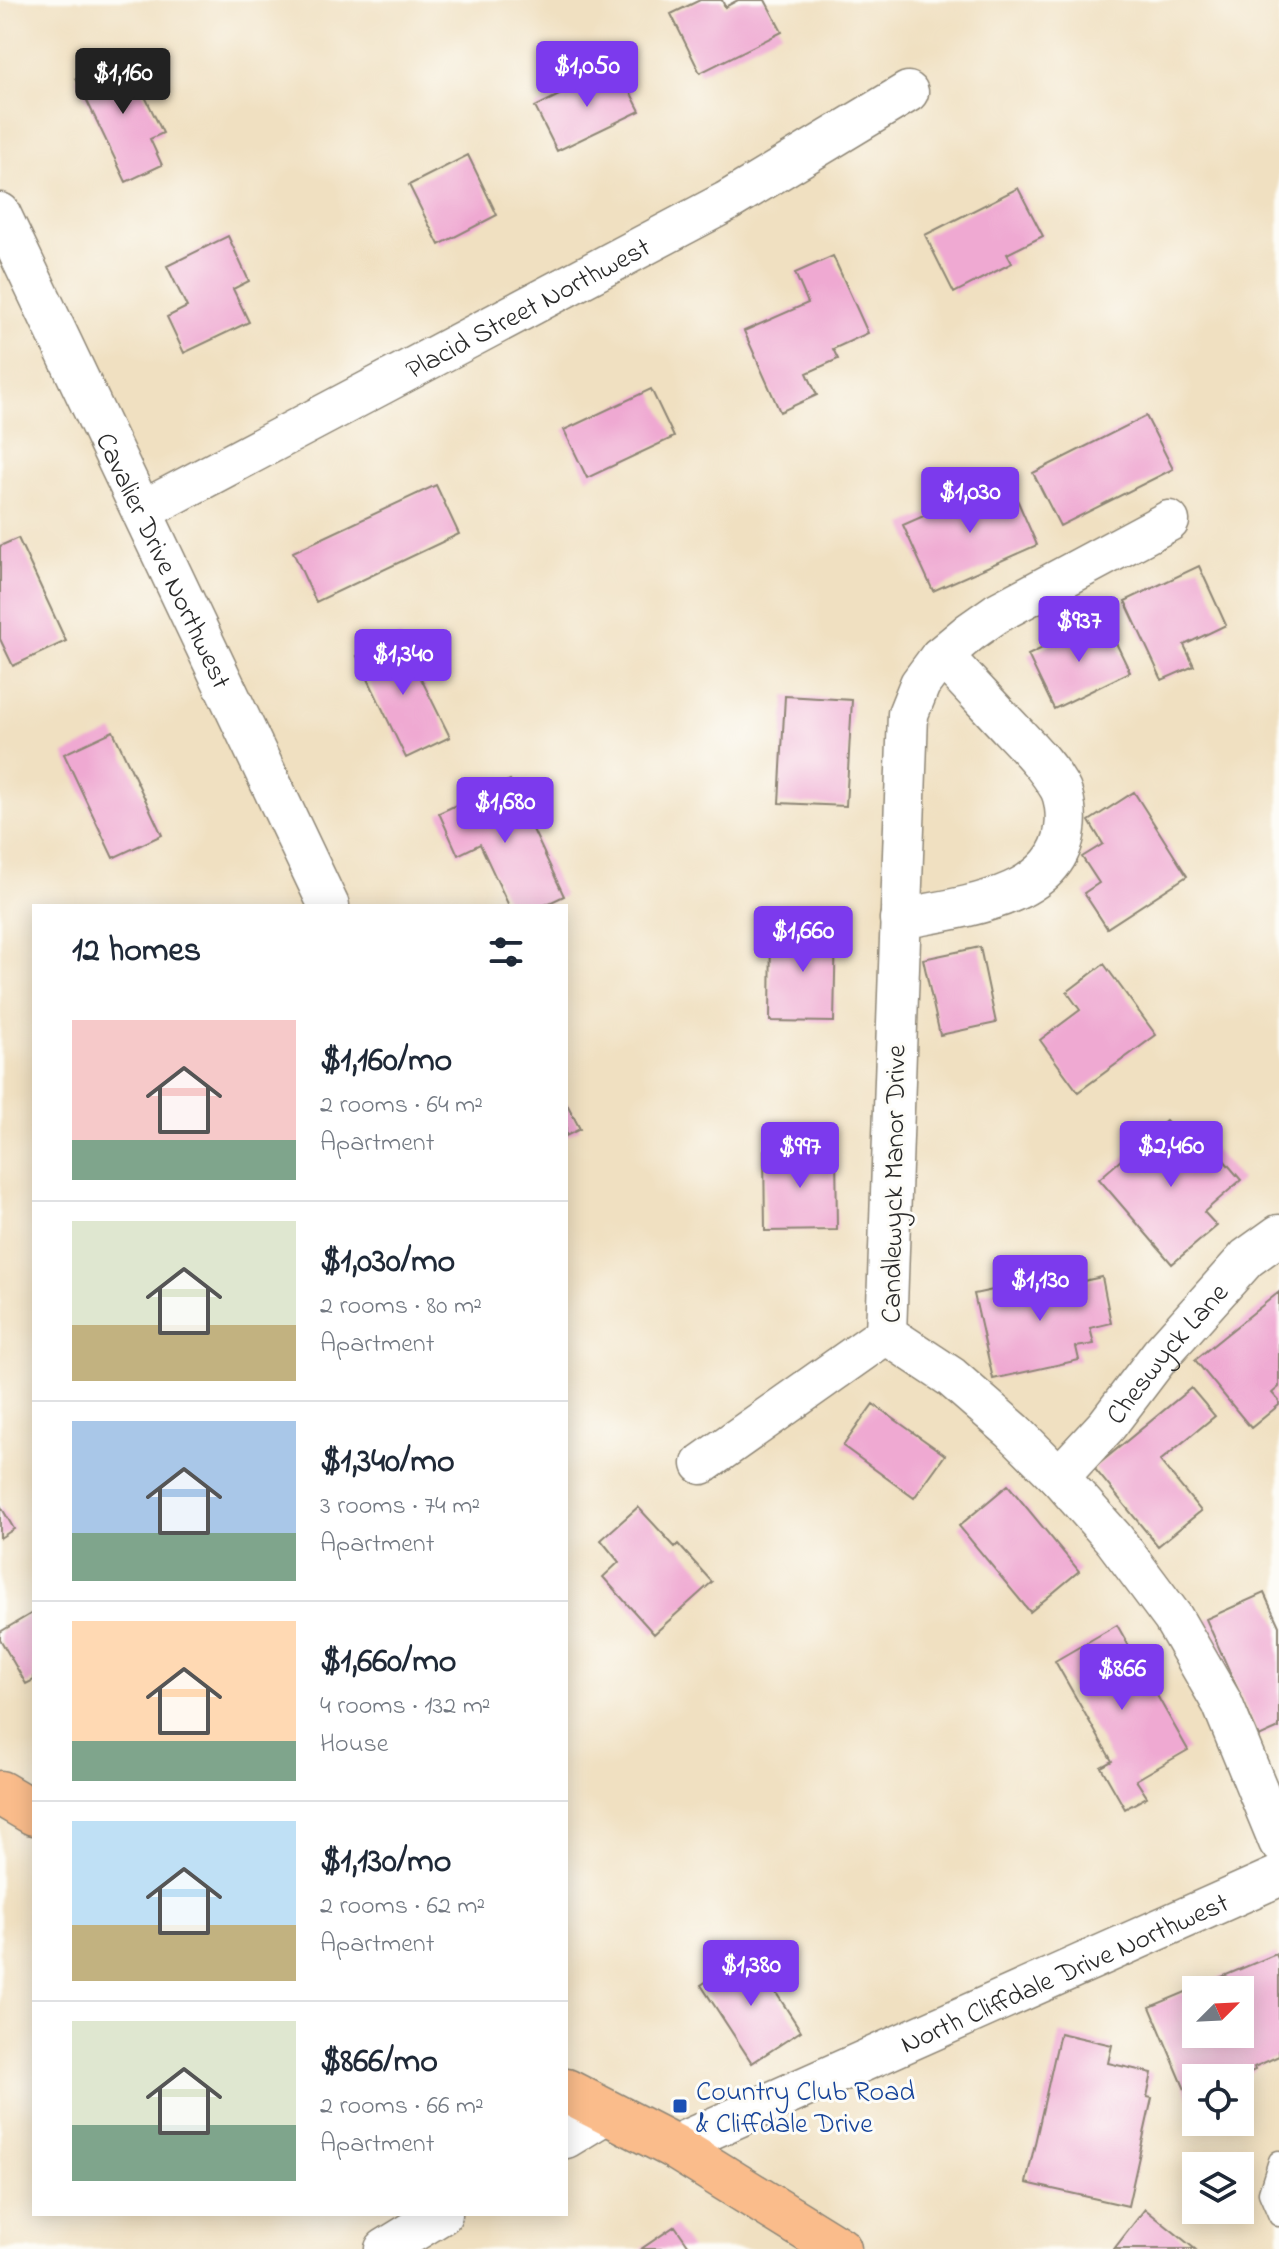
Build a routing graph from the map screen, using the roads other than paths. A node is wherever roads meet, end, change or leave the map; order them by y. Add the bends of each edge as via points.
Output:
1 (908, 92) dead end
2 (0, 213) edge
3 (142, 511) junction
4 (1169, 521) dead end
5 (940, 657) junction
6 (328, 904) edge
7 (900, 919) junction
8 (1279, 1235) edge
9 (886, 1334) junction
10 (702, 1464) dead end
11 (1059, 1477) junction
12 (1279, 1842) edge
13 (1279, 1876) edge
14 (568, 2092) edge
15 (607, 2113) junction
16 (568, 2137) edge
17 (673, 2146) junction
18 (1279, 2161) edge
19 (439, 2216) edge
20 (1279, 2216) edge
21 (385, 2249) edge
22 (839, 2249) edge

1 - 3 street, Placid Street Northwest via 726,202
2 - 3 street, Cavalier Drive Northwest
3 - 6 street, Cavalier Drive Northwest
4 - 5 street, Candlewyck Manor Drive via 997,613
5 - 7 street, Candlewyck Manor Drive via 920,684 908,714
5 - 7 street via 1049,772 1061,790 1064,839 1058,855 1021,887 992,901
7 - 9 street, Candlewyck Manor Drive
8 - 11 street, Cheswyck Lane via 1247,1258
9 - 10 street
9 - 11 street, Candlewyck Manor Drive via 951,1377
11 - 12 street, Candlewyck Manor Drive via 1173,1618 1222,1703
13 - 17 street, North Cliffdale Drive Northwest
14 - 15 main road
15 - 16 street
15 - 17 main road
17 - 22 main road
18 - 20 lane via 1269,2193
19 - 21 street

